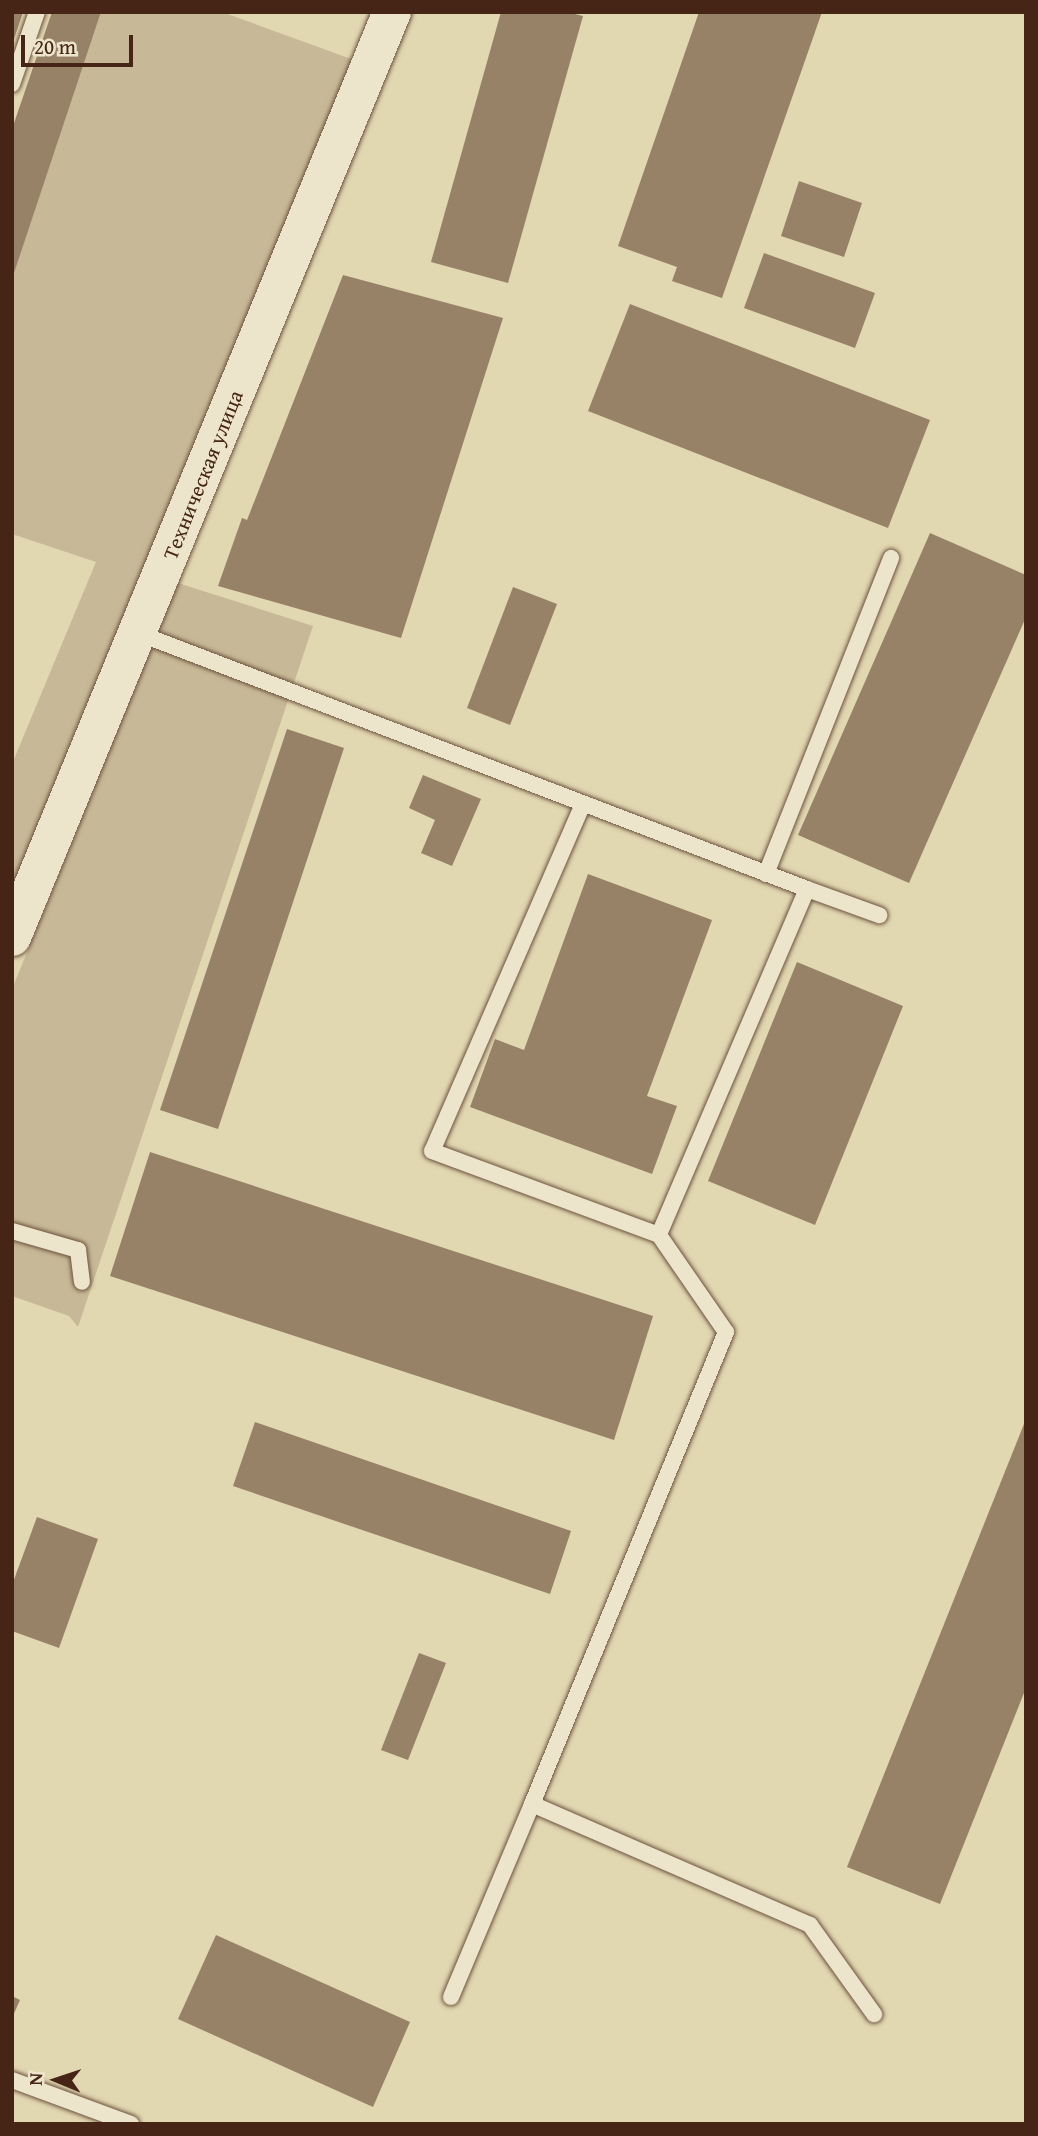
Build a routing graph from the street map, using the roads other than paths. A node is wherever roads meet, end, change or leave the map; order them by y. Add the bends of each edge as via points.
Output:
1 (37, 12) edge
2 (392, 12) edge
3 (12, 84) edge
4 (891, 558) dead end
5 (138, 634) junction
6 (583, 804) junction
7 (766, 874) junction
8 (807, 889) junction
9 (878, 915) dead end
10 (12, 937) edge
11 (12, 1231) edge
12 (659, 1235) junction
13 (82, 1282) dead end
14 (532, 1804) junction
15 (452, 1997) dead end
16 (874, 2014) dead end
17 (12, 2080) edge
18 (131, 2124) edge

1 - 3 lane
2 - 5 street, Техническая улица
4 - 7 lane
5 - 6 lane
5 - 10 street, Техническая улица
6 - 7 lane
6 - 12 lane via 432,1151
7 - 8 lane
8 - 9 lane
8 - 12 lane
11 - 13 lane via 78,1250
12 - 14 lane via 726,1332
14 - 15 lane
14 - 16 lane via 810,1925
17 - 18 lane

